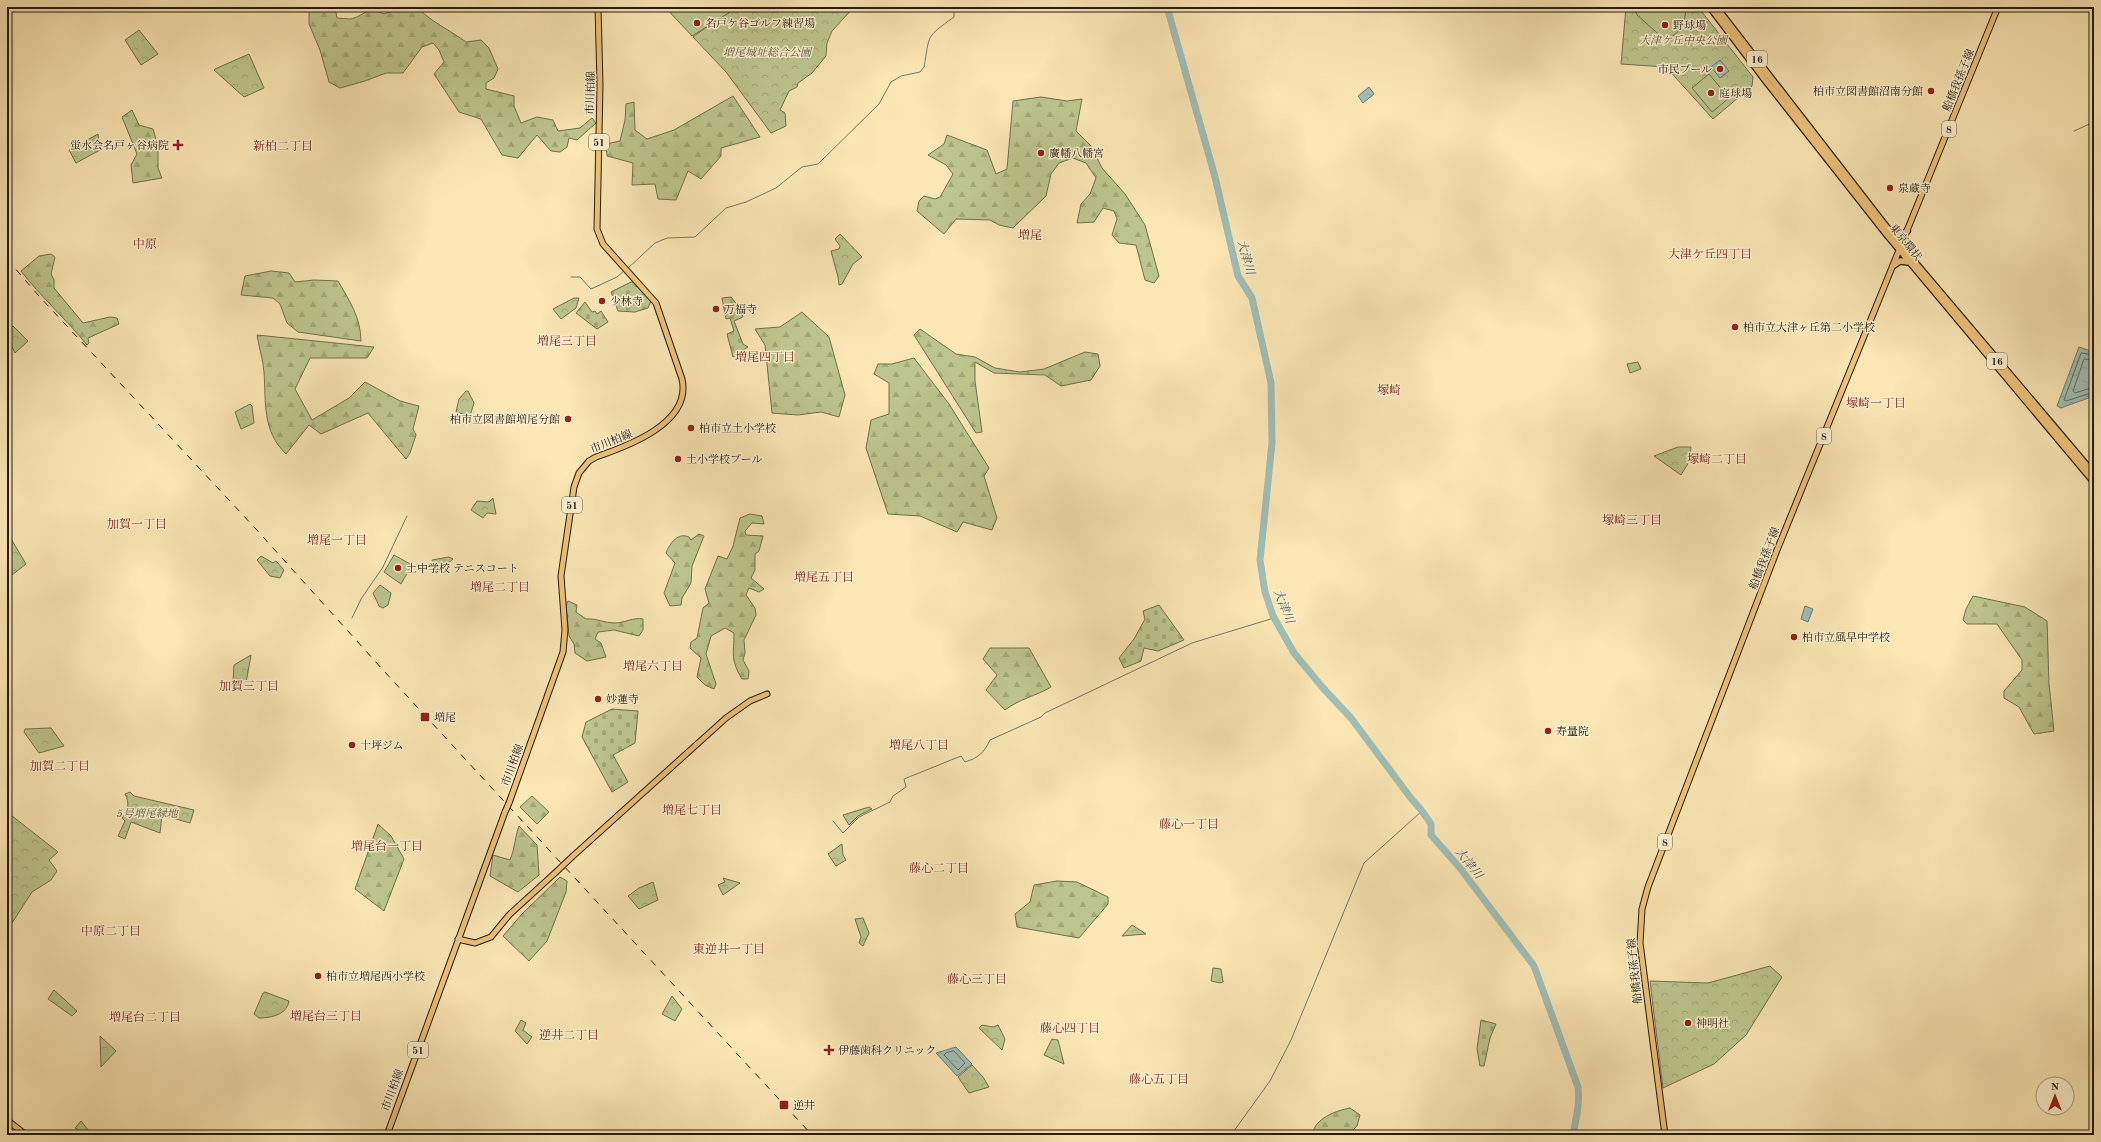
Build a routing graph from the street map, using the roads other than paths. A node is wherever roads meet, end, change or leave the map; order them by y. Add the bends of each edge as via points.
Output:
1 (598, 7) edge
2 (1710, 7) edge
3 (1716, 7) edge
4 (1998, 7) edge
5 (1907, 231) junction
6 (1892, 234) junction
7 (1900, 248) junction
8 (1909, 262) junction
9 (1894, 265) junction
10 (2094, 474) edge
11 (2094, 482) edge
12 (767, 694) dead end
13 (458, 939) junction
14 (7, 1120) edge
15 (26, 1135) edge
16 (386, 1135) edge
17 (1665, 1135) edge

1 - 13 main road, 市川柏線 / 51, bridge via 600,85 596,224 603,244 659,308 682,379 683,397 675,412 642,440 589,461 579,473 574,487 562,567 561,592 565,630 563,652
2 - 7 highway, 東京環状 / 16 via 1753,65
3 - 6 highway, 東京環状 / 16
4 - 5 main road, 船橋我孫子線 / 8
5 - 6 highway via 1903,235
5 - 7 main road, 船橋我孫子線 / 8
6 - 7 highway, 東京環状 / 16
7 - 8 highway, 東京環状 / 16
7 - 9 main road, 船橋我孫子線 / 8
7 - 10 highway, 東京環状 / 16
8 - 9 highway via 1900,261
8 - 11 highway, 東京環状 / 16
9 - 17 main road, 船橋我孫子線 / 8 via 1777,550 1646,894 1640,943
12 - 13 main road, bridge via 750,701 726,718 509,915 491,937 476,943
13 - 16 main road, 市川柏線 / 51
14 - 15 main road

